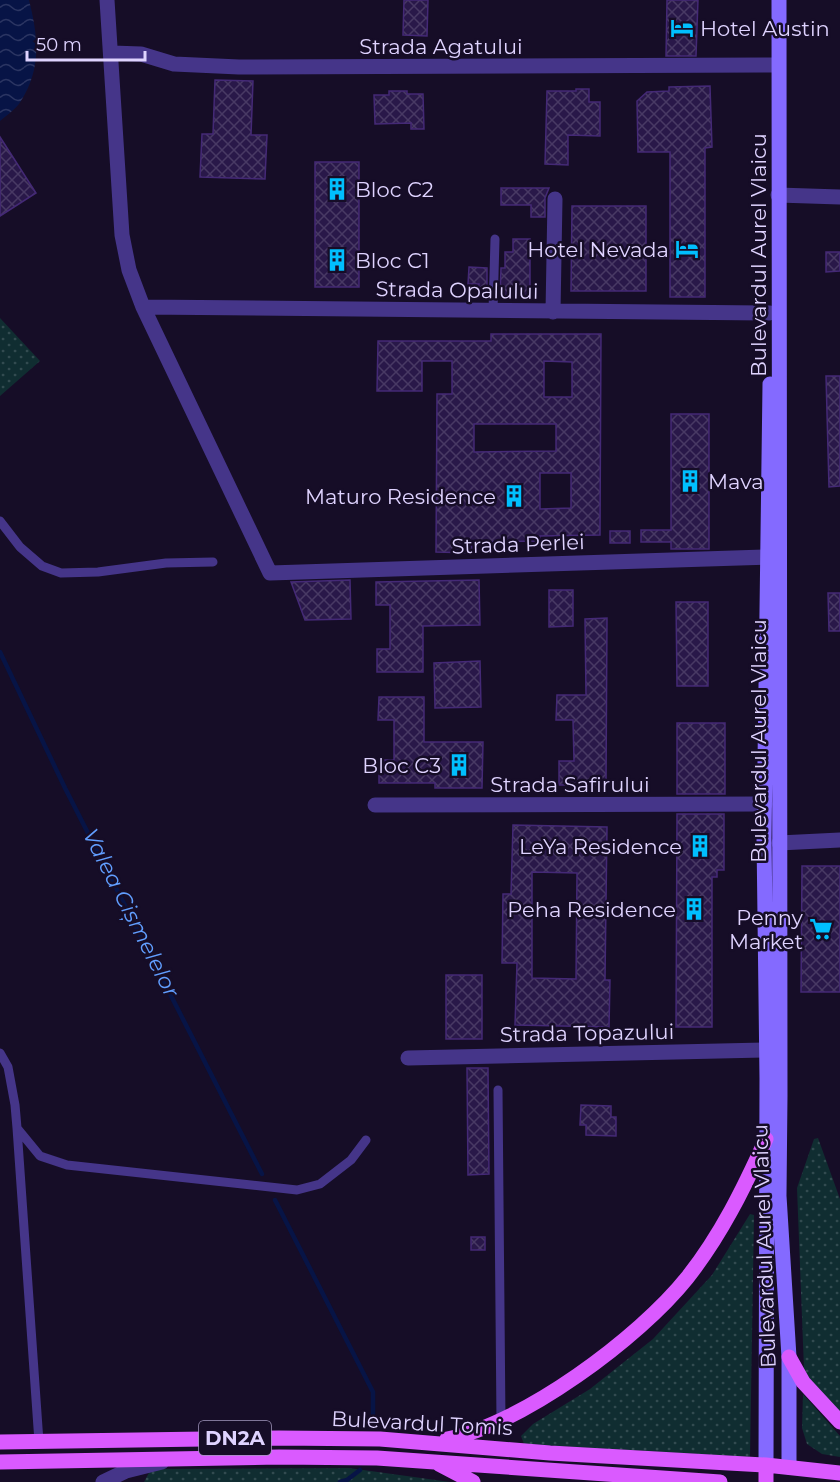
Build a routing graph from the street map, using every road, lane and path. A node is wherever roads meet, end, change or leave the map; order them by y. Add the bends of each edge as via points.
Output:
1 (107, 0) edge
2 (772, 0) edge
3 (779, 0) edge
4 (112, 54) junction
5 (772, 65) junction
6 (778, 195) junction
7 (840, 197) edge
8 (555, 199) dead end
9 (495, 239) dead end
10 (143, 307) junction
11 (493, 312) junction
12 (554, 312) junction
13 (770, 313) junction
14 (0, 521) edge
15 (768, 557) junction
16 (213, 562) dead end
17 (765, 804) junction
18 (375, 805) dead end
19 (840, 840) edge
20 (779, 843) junction
21 (766, 1050) junction
22 (0, 1053) edge
23 (408, 1058) dead end
24 (498, 1090) dead end
25 (16, 1128) junction
26 (766, 1139) junction
27 (366, 1140) dead end
28 (789, 1356) junction
29 (501, 1421) junction
30 (840, 1422) edge
31 (0, 1442) edge
32 (39, 1442) junction
33 (432, 1442) junction
34 (431, 1460) junction
35 (169, 1461) junction
36 (0, 1462) edge
37 (766, 1465) junction
38 (840, 1473) edge
39 (789, 1475) edge
40 (103, 1482) edge
41 (473, 1482) edge
42 (720, 1482) edge
43 (766, 1482) edge

1 - 4 street
2 - 5 main road, Bulevardul Aurel Vlaicu
3 - 6 main road, Bulevardul Aurel Vlaicu
4 - 5 street, Strada Agatului via 141,54 174,64 239,67
4 - 10 street via 122,235 129,270
5 - 13 main road, Bulevardul Aurel Vlaicu
6 - 7 street
6 - 20 main road, Bulevardul Aurel Vlaicu
8 - 12 street
9 - 11 lane
10 - 11 street, Strada Opalului
10 - 15 street, Strada Perlei via 270,573
11 - 12 street, Strada Opalului
12 - 13 street, Strada Opalului
13 - 15 main road, Bulevardul Aurel Vlaicu
14 - 16 lane via 20,547 42,566 61,573
15 - 17 main road, Bulevardul Aurel Vlaicu
17 - 18 street, Strada Safirului
17 - 21 main road, Bulevardul Aurel Vlaicu
19 - 20 street
20 - 28 main road, Bulevardul Aurel Vlaicu via 779,1196
21 - 23 street, Strada Topazului
21 - 26 main road, Bulevardul Aurel Vlaicu
22 - 25 lane via 8,1067
24 - 29 lane
25 - 27 lane via 40,1156 67,1165 297,1190 320,1184 351,1160
25 - 32 lane
26 - 29 main road via 721,1231 686,1279 602,1357
26 - 37 main road, Bulevardul Aurel Vlaicu
28 - 30 main road via 803,1382
28 - 39 main road, Bulevardul Aurel Vlaicu
29 - 33 main road
31 - 32 main road, Bulevardul Tomis / DN2A
32 - 33 main road, Bulevardul Tomis / DN2A via 279,1438
33 - 37 main road, Bulevardul Tomis / DN2A
34 - 35 main road, Bulevardul Tomis / DN2A via 279,1457
34 - 41 main road
34 - 42 main road, Bulevardul Tomis / DN2A
35 - 36 main road, Bulevardul Tomis / DN2A
35 - 40 street via 126,1471
37 - 39 main road, Bulevardul Tomis / DN2A
37 - 43 main road, Bulevardul Aurel Vlaicu
38 - 39 main road, Bulevardul Tomis / DN2A

